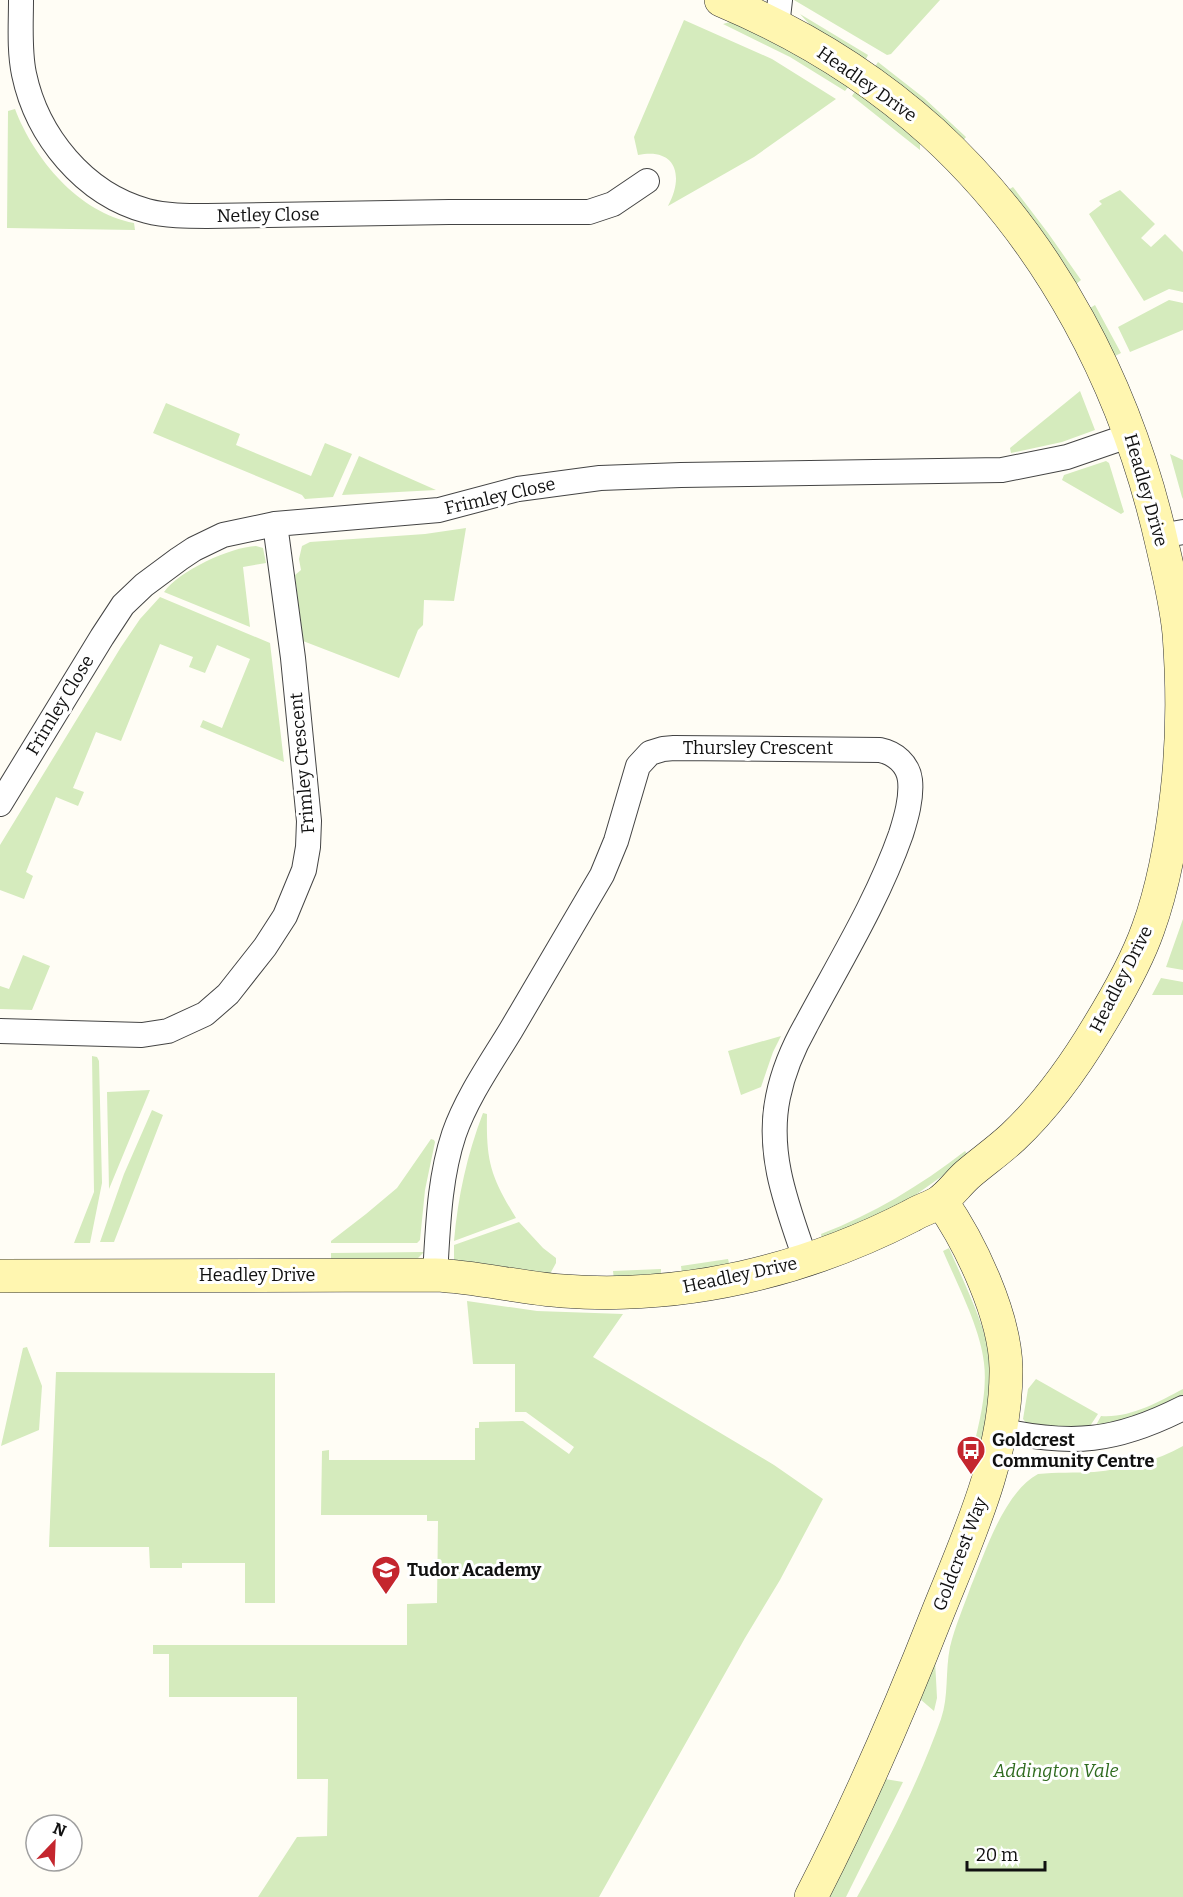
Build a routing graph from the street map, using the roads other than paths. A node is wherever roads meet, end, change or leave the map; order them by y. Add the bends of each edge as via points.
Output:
1 (21, 0) edge
2 (723, 0) edge
3 (778, 13) edge
4 (648, 181) dead end
5 (1131, 435) junction
6 (275, 524) junction
7 (1172, 534) edge
8 (0, 804) edge
9 (0, 1031) edge
10 (941, 1201) junction
11 (806, 1261) junction
12 (435, 1275) junction
13 (0, 1276) edge
14 (1183, 1408) edge
15 (999, 1430) junction
16 (811, 1897) edge

1 - 4 street, Netley Close via 21,55 34,108 43,127 60,152 89,180 109,195 148,211 196,216 589,212 613,204
2 - 3 street, Headley Drive
3 - 5 street, Headley Drive via 904,108 998,201 1035,250 1079,321 1105,370
5 - 6 street, Frimley Close via 1067,457 1002,470 600,478 518,489 430,511
5 - 7 street, Headley Drive via 1147,484
6 - 8 street, Frimley Close via 208,542 132,595 115,616
6 - 9 street, Frimley Crescent via 309,814 304,870 285,916 228,994 205,1014 181,1027 132,1036
7 - 10 street, Headley Drive via 1179,632 1180,770 1172,833 1154,911 1116,997 1059,1086 1025,1125
10 - 11 street, Headley Drive
10 - 15 street, Goldcrest Way via 956,1221 972,1255 1002,1336 1006,1369
11 - 12 street, Headley Drive via 714,1283 657,1291 559,1291
11 - 12 street, Thursley Crescent via 786,1203 776,1157 778,1094 797,1043 888,870 906,817 909,775 896,756 880,750 681,748 656,751 638,766 602,876 465,1110 446,1166
12 - 13 street, Headley Drive
14 - 15 street via 1132,1430 1095,1439 1032,1438
15 - 16 street, Goldcrest Way via 977,1510 918,1662 859,1801

